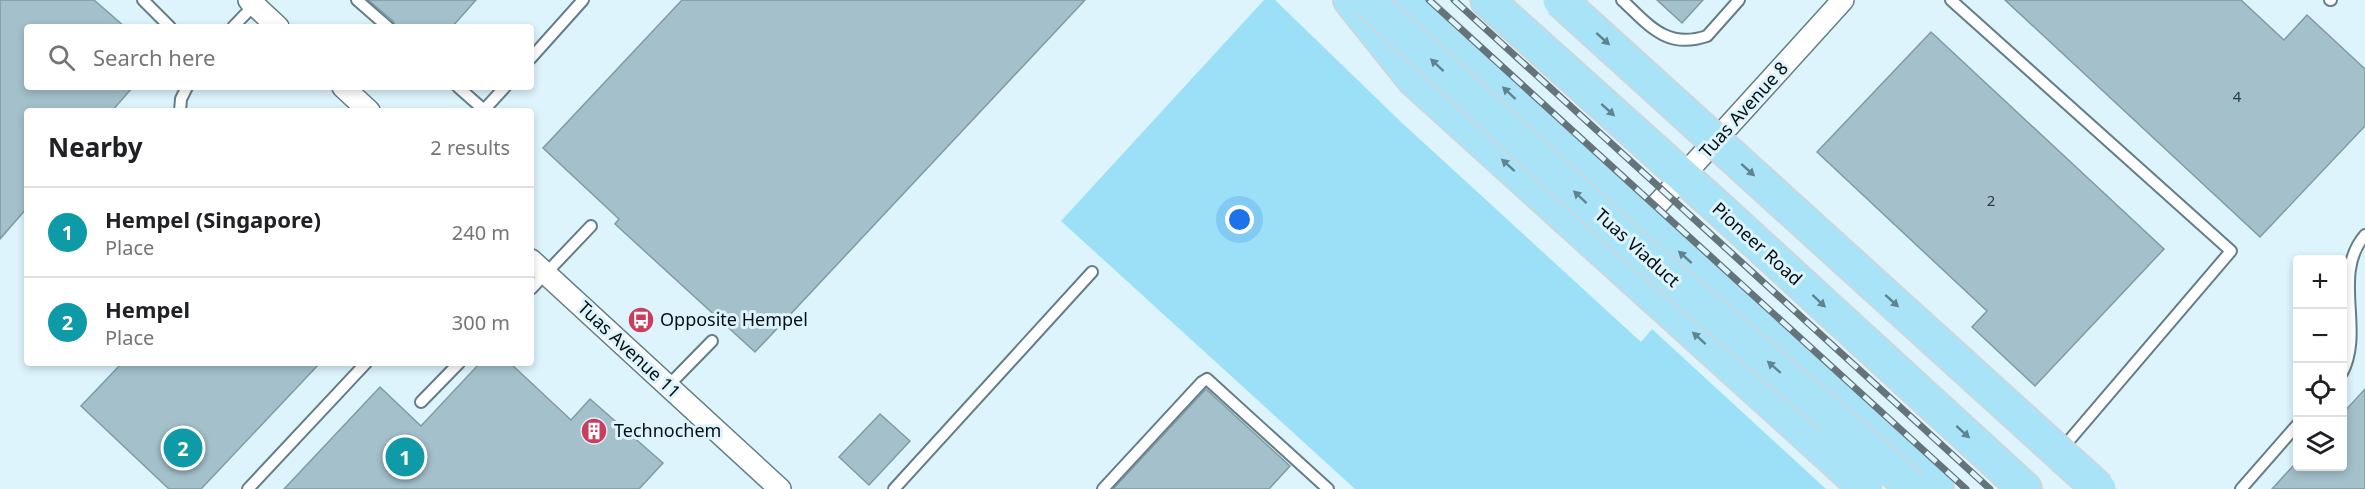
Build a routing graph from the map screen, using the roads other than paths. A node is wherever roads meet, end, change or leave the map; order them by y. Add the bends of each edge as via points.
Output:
1 (143, 0) edge
2 (357, 0) edge
3 (583, 0) edge
4 (1350, 0) edge
5 (1367, 0) edge
6 (1409, 0) edge
7 (1487, 0) edge
8 (1560, 0) edge
9 (1622, 0) edge
10 (1739, 0) edge
11 (1843, 0) edge
12 (1951, 0) edge
13 (252, 2) edge
14 (167, 24) edge
15 (236, 24) edge
16 (275, 24) edge
17 (385, 24) edge
18 (534, 55) edge
19 (186, 90) edge
20 (346, 90) edge
21 (461, 90) edge
22 (502, 90) edge
23 (180, 108) edge
24 (366, 108) edge
25 (482, 108) edge
26 (486, 108) edge
27 (1682, 177) junction
28 (1644, 219) junction
29 (591, 226) dead end
30 (2365, 235) edge
31 (539, 267) edge
32 (1092, 272) dead end
33 (712, 341) dead end
34 (2346, 363) edge
35 (363, 366) edge
36 (452, 366) edge
37 (668, 386) junction
38 (421, 402) dead end
39 (1868, 424) junction
40 (2293, 430) edge
41 (2050, 462) dead end
42 (1826, 472) dead end
43 (774, 487) edge
44 (248, 489) edge
45 (894, 489) edge
46 (1103, 489) edge
47 (1328, 489) edge
48 (1866, 489) edge
49 (1912, 489) edge
50 (1937, 489) edge
51 (2025, 489) edge
52 (2099, 489) edge
53 (2241, 489) edge

1 - 14 lane
2 - 17 lane
3 - 18 lane
48 -> 4 main road, bridge via 1414,80
49 -> 5 main road, Tuas Viaduct, bridge via 1628,242
28 -> 6 main road
7 -> 27 main road, Pioneer Road
8 -> 52 main road, bridge
9 - 10 lane via 1659,34 1673,39 1707,36
11 - 27 street, Tuas Avenue 8
12 - 41 lane via 2232,251
13 - 15 lane
13 - 16 street
19 - 23 lane
20 - 24 street
21 - 25 lane
22 - 26 lane
27 - 28 street, Tuas Avenue 8
27 -> 51 main road, Pioneer Road
39 -> 28 main road
29 - 31 lane
30 - 34 lane via 2354,247 2349,278 2351,348
31 - 37 street, Tuas Avenue 11
32 - 45 lane
33 - 37 lane
35 - 44 lane
36 - 38 lane
37 - 43 street, Tuas Avenue 11
39 - 42 lane
39 - 50 main road
40 - 53 lane
46 - 47 lane via 1207,379

